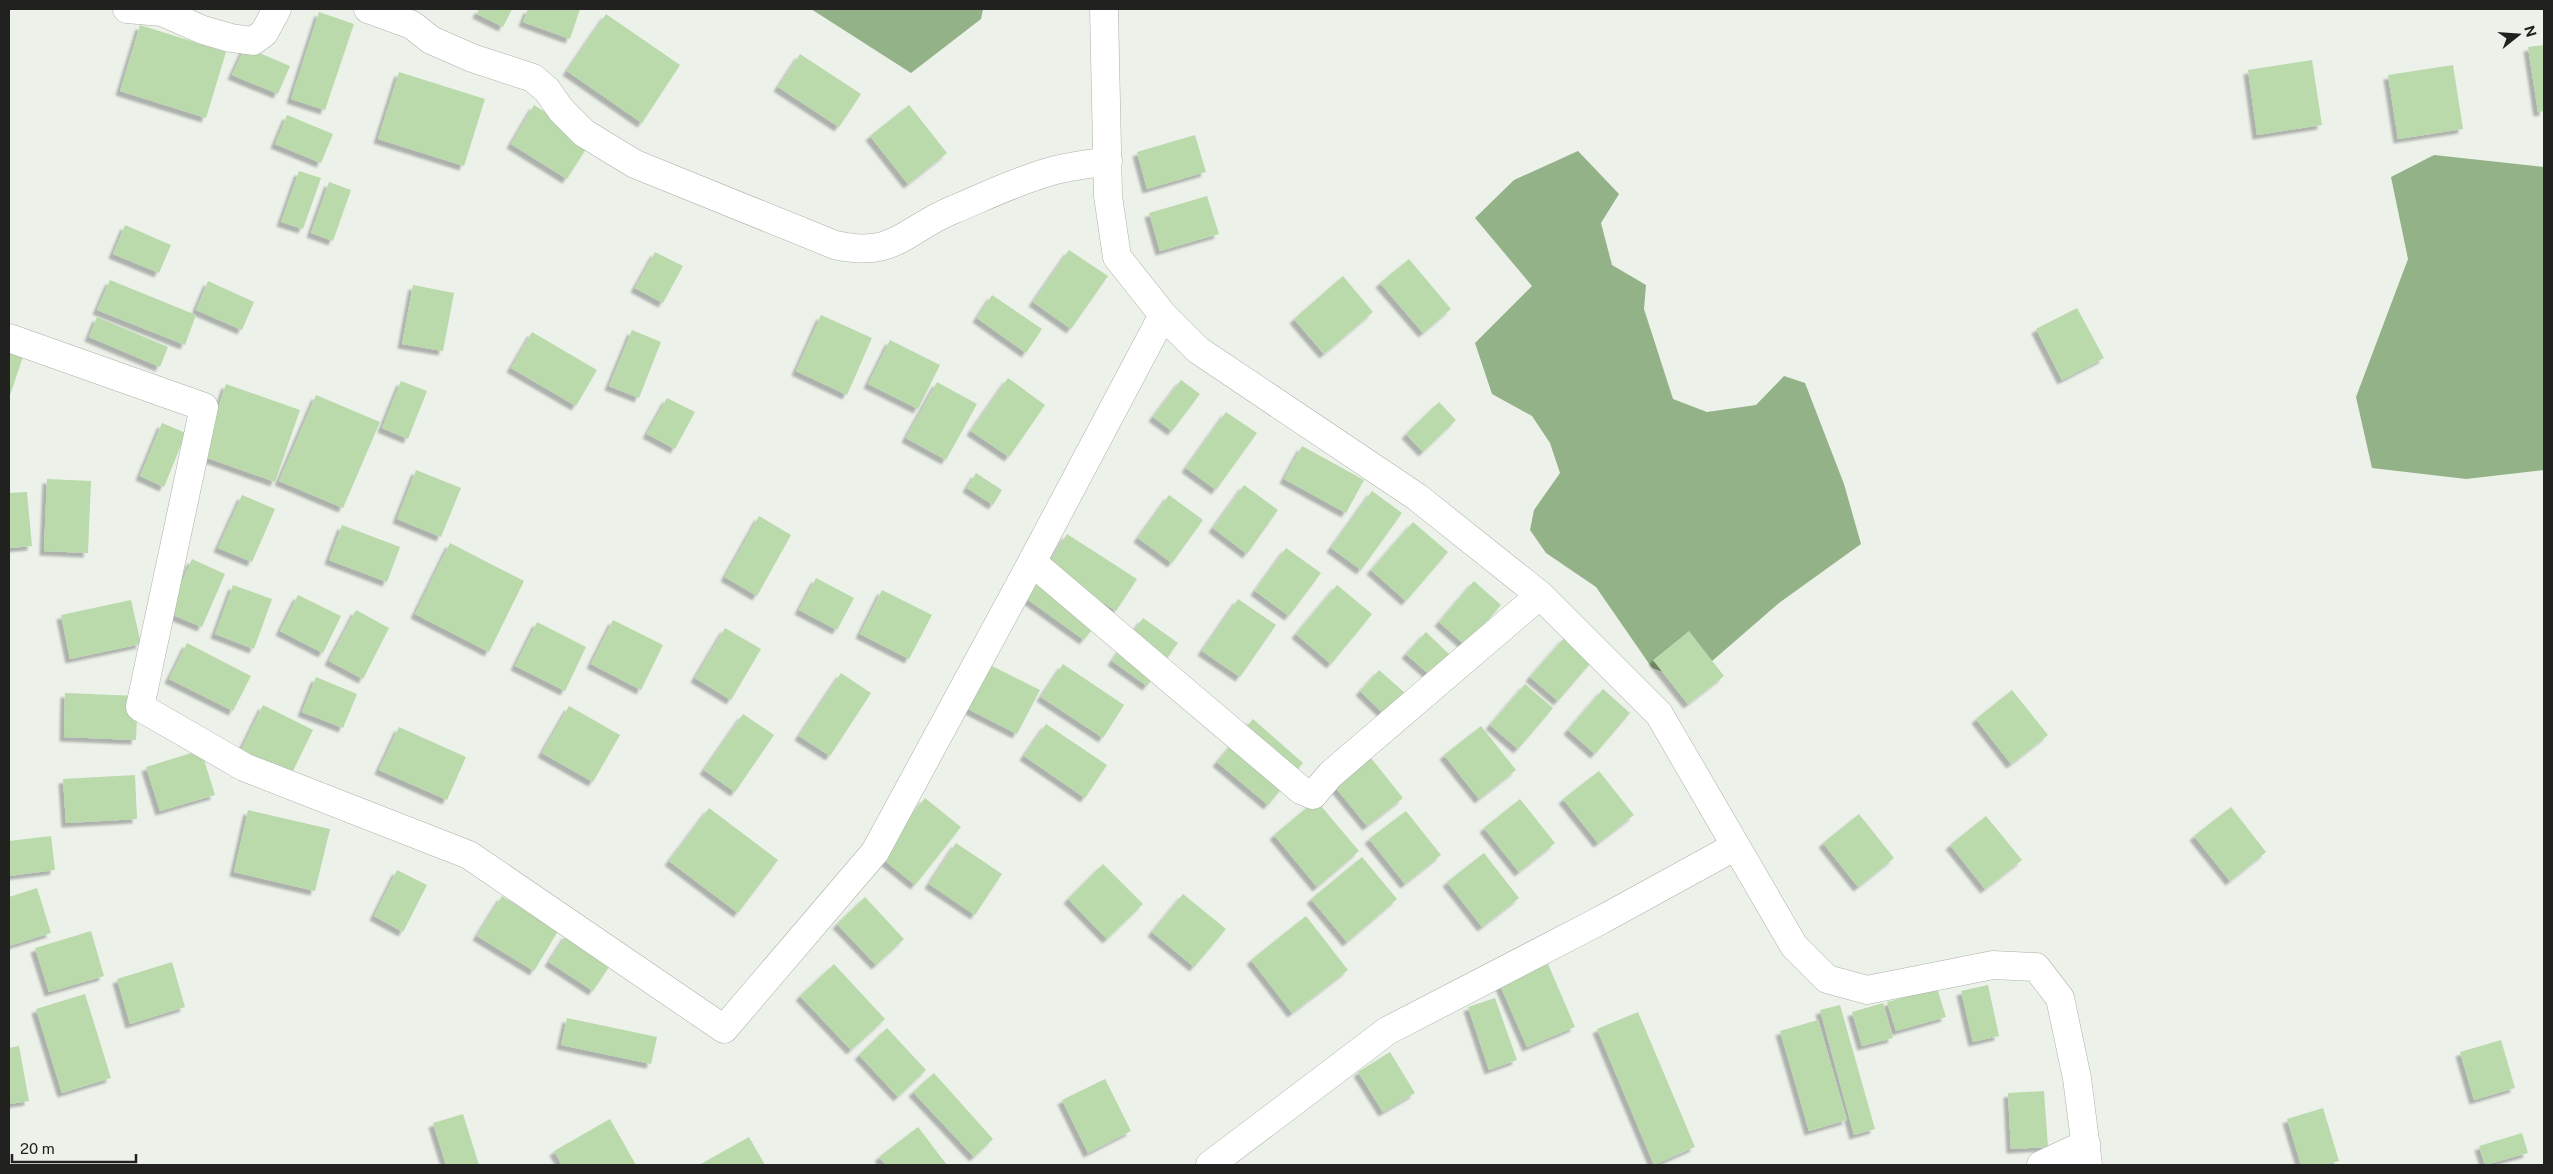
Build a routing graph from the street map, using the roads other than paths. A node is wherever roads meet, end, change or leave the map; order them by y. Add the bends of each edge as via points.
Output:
1 (127, 9) edge
2 (277, 9) edge
3 (368, 9) edge
4 (1104, 9) edge
5 (1108, 160) junction
6 (1163, 315) junction
7 (9, 338) edge
8 (1032, 562) junction
9 (1540, 595) junction
10 (1736, 846) junction
11 (2087, 1155) edge
12 (1210, 1165) edge
13 (2041, 1165) edge

1 - 2 street via 162,12 204,30 254,41 264,33
3 - 5 street via 412,25 431,40 472,58 534,78 584,133 636,164 834,245 857,250 881,247 952,210 1051,171
4 - 5 street
5 - 6 street via 1108,196 1117,258
6 - 8 street
6 - 9 street via 1198,350 1417,497
7 - 8 street via 204,408 140,707 244,767 470,855 724,1029 875,852
8 - 9 street via 1302,790 1313,795 1331,774
9 - 10 street via 1660,714
10 - 11 street via 1794,946 1827,979 1867,990 1993,965 2036,967 2060,998 2077,1078
10 - 12 street via 1387,1031
11 - 13 street

